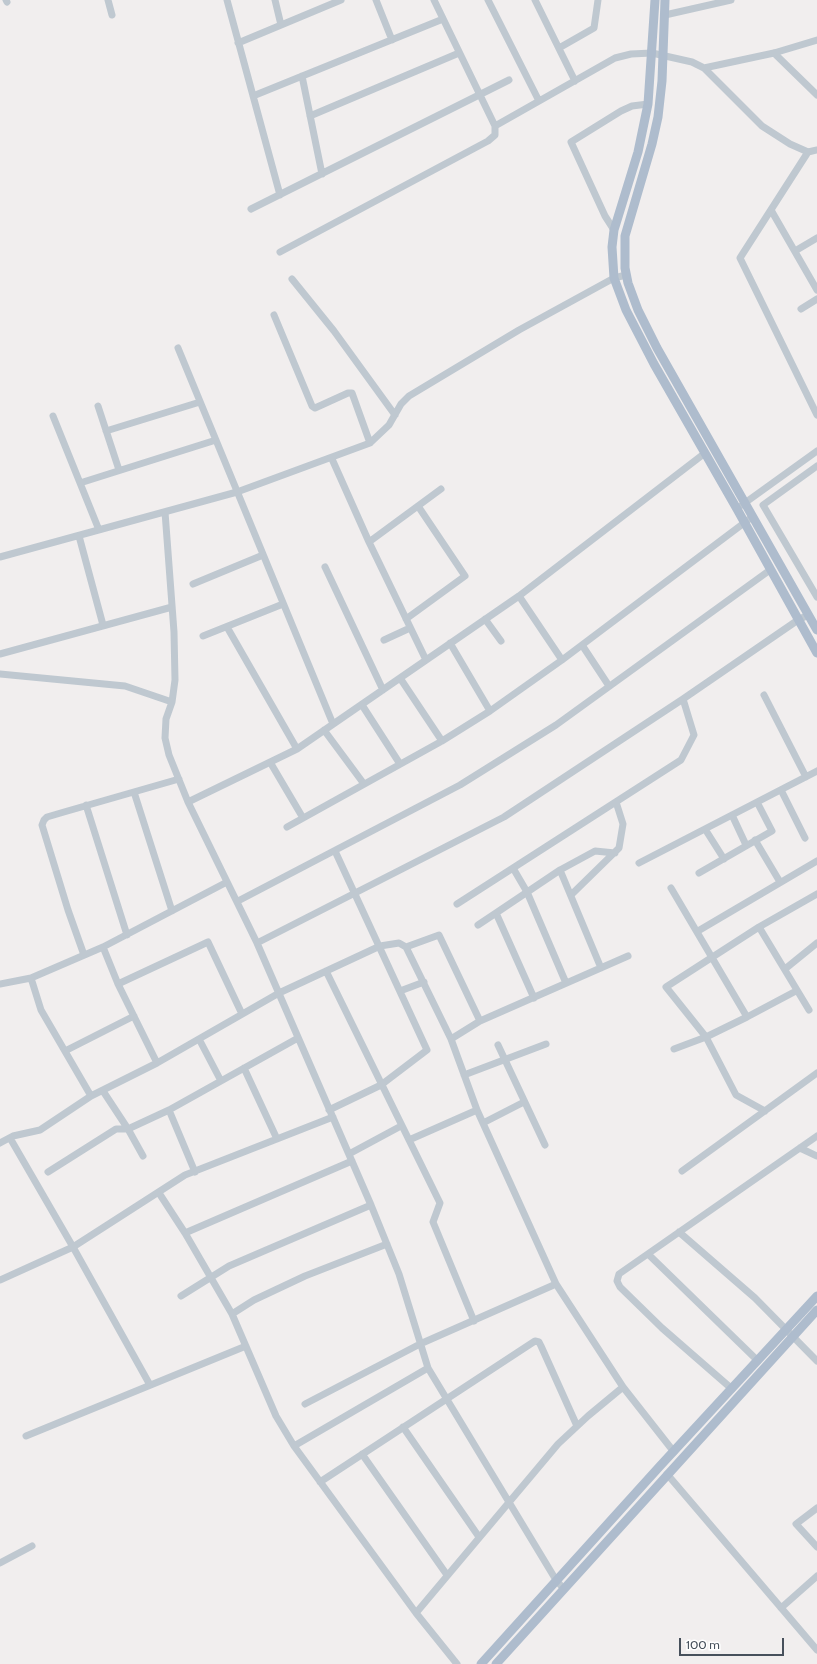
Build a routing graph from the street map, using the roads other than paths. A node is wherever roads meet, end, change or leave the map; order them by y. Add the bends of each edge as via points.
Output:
1 (108, 0) edge
2 (227, 0) edge
3 (275, 0) edge
4 (341, 0) edge
5 (376, 0) edge
6 (434, 0) edge
7 (488, 0) edge
8 (535, 0) edge
9 (598, 0) edge
10 (655, 0) edge
11 (665, 0) edge
12 (731, 0) edge
13 (112, 15) dead end
14 (665, 15) junction
15 (443, 19) junction
16 (281, 25) junction
17 (392, 40) junction
18 (817, 40) edge
19 (238, 43) junction
20 (559, 48) junction
21 (459, 53) junction
22 (652, 53) junction
23 (774, 53) junction
24 (663, 56) junction
25 (704, 68) junction
26 (302, 76) junction
27 (509, 80) dead end
28 (575, 81) junction
29 (480, 95) junction
30 (817, 95) edge
31 (253, 96) junction
32 (539, 101) junction
33 (648, 104) junction
34 (310, 116) junction
35 (495, 126) junction
36 (817, 150) edge
37 (808, 152) junction
38 (322, 174) junction
39 (280, 195) junction
40 (251, 209) dead end
41 (771, 210) junction
42 (614, 230) junction
43 (817, 238) edge
44 (280, 252) dead end
45 (795, 252) junction
46 (626, 275) junction
47 (614, 278) junction
48 (292, 279) dead end
49 (817, 290) edge
50 (817, 300) edge
51 (801, 309) dead end
52 (274, 315) dead end
53 (178, 348) dead end
54 (200, 402) junction
55 (98, 406) dead end
56 (395, 415) junction
57 (817, 415) edge
58 (53, 416) dead end
59 (106, 431) junction
60 (216, 440) junction
61 (370, 444) junction
62 (817, 451) edge
63 (705, 453) junction
64 (332, 459) junction
65 (817, 466) edge
66 (119, 470) junction
67 (80, 483) junction
68 (441, 490) dead end
69 (237, 492) junction
70 (418, 506) junction
71 (741, 506) junction
72 (165, 512) junction
73 (748, 519) junction
74 (99, 530) junction
75 (79, 536) junction
76 (369, 542) junction
77 (263, 555) junction
78 (0, 557) edge
79 (324, 566) dead end
80 (770, 570) junction
81 (193, 584) dead end
82 (519, 596) junction
83 (817, 597) edge
84 (283, 604) junction
85 (172, 607) junction
86 (808, 615) junction
87 (406, 619) junction
88 (486, 619) junction
89 (798, 620) junction
90 (103, 625) junction
91 (227, 627) junction
92 (410, 628) junction
93 (817, 630) edge
94 (203, 636) dead end
95 (384, 640) dead end
96 (501, 641) dead end
97 (450, 643) junction
98 (582, 645) junction
99 (817, 653) edge
100 (0, 654) edge
101 (426, 660) junction
102 (562, 660) junction
103 (0, 674) edge
104 (400, 678) junction
105 (610, 686) junction
106 (383, 690) junction
107 (764, 695) dead end
108 (683, 699) junction
109 (172, 702) junction
110 (362, 705) junction
111 (490, 712) junction
112 (333, 724) junction
113 (324, 730) junction
114 (442, 741) junction
115 (297, 749) junction
116 (270, 762) junction
117 (400, 764) junction
118 (817, 771) edge
119 (806, 777) junction
120 (179, 779) junction
121 (364, 784) junction
122 (781, 790) junction
123 (134, 792) junction
124 (188, 802) junction
125 (616, 802) junction
126 (757, 802) junction
127 (86, 806) junction
128 (732, 815) junction
129 (303, 818) junction
130 (287, 827) dead end
131 (705, 829) junction
132 (805, 838) dead end
133 (755, 840) junction
134 (746, 845) junction
135 (335, 851) junction
136 (615, 853) junction
137 (724, 859) junction
138 (817, 861) edge
139 (639, 863) dead end
140 (513, 868) junction
141 (560, 870) junction
142 (699, 873) dead end
143 (227, 882) junction
144 (780, 882) junction
145 (672, 888) dead end
146 (528, 892) junction
147 (355, 893) junction
148 (817, 894) edge
149 (571, 895) junction
150 (238, 901) junction
151 (457, 904) dead end
152 (172, 911) junction
153 (496, 913) junction
154 (478, 925) dead end
155 (759, 928) junction
156 (698, 931) junction
157 (127, 935) junction
158 (257, 943) junction
159 (817, 943) edge
160 (380, 946) junction
161 (406, 946) junction
162 (103, 947) junction
163 (84, 955) junction
164 (628, 956) dead end
165 (713, 956) junction
166 (601, 968) junction
167 (785, 969) junction
168 (326, 971) junction
169 (31, 978) junction
170 (424, 982) junction
171 (566, 983) junction
172 (0, 984) edge
173 (118, 984) junction
174 (400, 991) junction
175 (796, 991) junction
176 (279, 993) junction
177 (534, 998) junction
178 (809, 1010) dead end
179 (242, 1014) junction
180 (134, 1016) junction
181 (748, 1018) junction
182 (480, 1021) junction
183 (706, 1037) junction
184 (298, 1038) junction
185 (199, 1039) junction
186 (451, 1039) junction
187 (546, 1044) dead end
188 (498, 1045) dead end
189 (674, 1049) dead end
190 (65, 1051) junction
191 (505, 1060) junction
192 (157, 1063) junction
193 (244, 1068) junction
194 (817, 1073) edge
195 (464, 1076) junction
196 (221, 1081) junction
197 (381, 1085) junction
198 (102, 1091) junction
199 (91, 1096) junction
200 (524, 1102) junction
201 (169, 1110) junction
202 (477, 1110) junction
203 (765, 1111) junction
204 (331, 1114) junction
205 (483, 1123) junction
206 (401, 1126) junction
207 (128, 1129) junction
208 (817, 1136) edge
209 (10, 1138) junction
210 (277, 1139) junction
211 (409, 1140) junction
212 (0, 1143) edge
213 (545, 1145) dead end
214 (800, 1148) junction
215 (349, 1154) junction
216 (143, 1156) dead end
217 (817, 1156) edge
218 (352, 1161) junction
219 (682, 1171) dead end
220 (48, 1172) dead end
221 (195, 1172) junction
222 (159, 1193) junction
223 (371, 1205) junction
224 (185, 1232) junction
225 (679, 1232) junction
226 (387, 1244) junction
227 (73, 1247) junction
228 (648, 1254) junction
229 (210, 1278) junction
230 (0, 1280) edge
231 (556, 1284) junction
232 (181, 1296) dead end
233 (817, 1296) edge
234 (817, 1310) edge
235 (232, 1314) junction
236 (474, 1321) junction
237 (787, 1329) junction
238 (794, 1337) junction
239 (420, 1344) junction
240 (246, 1346) junction
241 (758, 1361) junction
242 (817, 1361) edge
243 (428, 1368) junction
244 (150, 1385) junction
245 (623, 1387) junction
246 (732, 1389) junction
247 (446, 1399) junction
248 (305, 1404) dead end
249 (577, 1426) junction
250 (403, 1427) junction
251 (26, 1436) dead end
252 (294, 1446) junction
253 (674, 1452) junction
254 (362, 1454) junction
255 (666, 1474) junction
256 (320, 1482) junction
257 (509, 1502) junction
258 (817, 1508) edge
259 (479, 1537) junction
260 (32, 1546) dead end
261 (817, 1547) edge
262 (0, 1563) edge
263 (447, 1575) junction
264 (817, 1576) edge
265 (556, 1580) junction
266 (564, 1588) junction
267 (781, 1608) junction
268 (416, 1613) junction
269 (814, 1641) edge
270 (817, 1650) edge
271 (457, 1664) edge
272 (481, 1664) edge
273 (496, 1664) edge

1 - 13 street
2 - 19 street
3 - 16 street
4 - 16 street
5 - 17 street
6 - 15 street
7 - 32 street
8 - 20 street
9 - 20 street via 594,28
10 - 22 main road
11 - 14 main road
12 - 14 street
14 - 24 main road
15 - 17 street
15 - 21 street
16 - 19 street
17 - 26 street
18 - 23 street
19 - 31 street
20 - 28 street
21 - 29 street
21 - 34 street
22 - 24 street
22 - 28 street via 622,55
22 - 33 main road
23 - 25 street
23 - 30 street
24 - 25 street via 692,62
24 - 46 main road via 657,123 625,236
25 - 37 street via 762,126
26 - 31 street
26 - 34 street
27 - 29 street
28 - 32 street
29 - 35 street
29 - 38 street
31 - 39 street
32 - 35 street
33 - 42 main road via 638,152
33 - 42 street via 632,106 621,111 571,142
34 - 38 street
35 - 44 street via 495,134 488,141
36 - 37 street
37 - 41 street
38 - 39 street
39 - 40 street
41 - 45 street
41 - 57 street via 740,258
42 - 47 main road
43 - 45 street
45 - 49 street
46 - 47 street
46 - 71 main road via 632,296 657,348
47 - 56 street via 428,384 409,396
47 - 63 main road via 635,329
48 - 56 street
50 - 51 street
52 - 61 street via 312,406 315,408 352,393
53 - 54 street
54 - 59 street
54 - 60 street
55 - 59 street
56 - 61 street
58 - 67 street
59 - 66 street
60 - 66 street
60 - 69 street
61 - 64 street
62 - 71 street
63 - 71 main road
63 - 82 street
64 - 69 street
64 - 76 street
65 - 83 street via 763,506
66 - 67 street
67 - 74 street
68 - 70 street
69 - 72 street
69 - 77 street
70 - 76 street
70 - 87 street via 465,576
71 - 73 main road
72 - 74 street
72 - 85 street
73 - 80 main road
73 - 86 main road
73 - 98 street
74 - 75 street
75 - 78 street
75 - 90 street
76 - 87 street
77 - 81 street
77 - 84 street
79 - 106 street
80 - 89 main road
80 - 105 street
82 - 88 street
82 - 102 street
84 - 91 street
84 - 112 street
85 - 90 street
85 - 109 street via 175,680
86 - 89 street
86 - 93 main road
87 - 92 street
88 - 96 street
88 - 97 street
89 - 99 main road
89 - 108 street
90 - 100 street
91 - 94 street
91 - 115 street
92 - 95 street
92 - 101 street
97 - 101 street
97 - 111 street
98 - 102 street
98 - 105 street
101 - 104 street
102 - 111 street
103 - 109 street via 125,686
104 - 106 street
104 - 114 street
105 - 135 street via 556,725 460,785
106 - 110 street
107 - 119 street
108 - 125 street via 694,735 681,760
108 - 147 street via 504,817
109 - 120 street via 166,719 165,738
110 - 112 street
110 - 117 street
111 - 114 street
112 - 113 street
113 - 115 street
113 - 121 street
114 - 117 street
115 - 116 street
116 - 124 street
116 - 129 street
117 - 121 street
118 - 119 street
119 - 122 street
120 - 123 street
120 - 124 street
121 - 129 street
122 - 126 street
122 - 132 street
123 - 127 street
123 - 152 street
124 - 143 street
125 - 136 street via 623,824 619,848
125 - 140 street
126 - 128 street
126 - 133 street via 772,831
127 - 157 street
127 - 163 street via 47,817 42,825
128 - 131 street
128 - 134 street
129 - 130 street
131 - 137 street
131 - 139 street
133 - 134 street
133 - 144 street
134 - 137 street
135 - 147 street
135 - 150 street
136 - 141 street via 595,851
136 - 149 street
137 - 142 street
138 - 144 street
140 - 146 street
140 - 151 street
141 - 146 street
141 - 149 street
143 - 150 street
143 - 152 street
144 - 156 street
145 - 156 street
146 - 153 street
146 - 171 street
147 - 158 street
147 - 160 street
148 - 155 street
149 - 166 street
150 - 158 street
152 - 157 street
153 - 154 street
153 - 177 street
155 - 165 street
155 - 167 street
156 - 165 street
157 - 162 street
158 - 176 street
159 - 167 street
160 - 161 street via 399,943
160 - 168 street
160 - 174 street
161 - 170 street
161 - 182 street via 439,935
162 - 163 street
162 - 173 street
163 - 169 street
164 - 166 street
165 - 181 street
165 - 183 street via 666,987
166 - 171 street
167 - 175 street
168 - 176 street
168 - 197 street
169 - 172 street
169 - 190 street via 41,1010
170 - 174 street
170 - 186 street
171 - 177 street
173 - 179 street via 208,942
173 - 180 street
174 - 197 street via 427,1050
175 - 178 street
175 - 181 street
176 - 179 street
176 - 184 street
177 - 182 street
179 - 185 street
180 - 190 street
180 - 192 street
181 - 183 street
182 - 186 street
183 - 189 street
183 - 203 street via 736,1095
184 - 193 street
184 - 204 street
185 - 192 street
185 - 196 street
186 - 195 street
187 - 191 street
188 - 191 street
190 - 199 street
191 - 195 street
191 - 200 street
192 - 198 street
193 - 196 street
193 - 210 street
194 - 203 street
195 - 202 street
196 - 201 street
197 - 204 street
197 - 206 street
198 - 199 street
198 - 207 street
199 - 209 street via 40,1130
200 - 205 street
200 - 213 street
201 - 207 street
201 - 221 street
202 - 205 street
202 - 211 street
203 - 219 street
204 - 210 street
204 - 215 street
205 - 231 street
206 - 211 street
206 - 215 street
207 - 216 street
207 - 220 street via 116,1129
208 - 214 street
209 - 212 street
209 - 227 street
210 - 221 street
211 - 236 street via 440,1203 433,1222
214 - 217 street
214 - 225 street
215 - 218 street
218 - 223 street
218 - 224 street
221 - 222 street via 185,1175
222 - 224 street
222 - 227 street
223 - 226 street
223 - 229 street via 229,1266
224 - 229 street
225 - 228 street
225 - 237 street
226 - 235 street via 305,1276 254,1300
226 - 239 street
227 - 230 street
227 - 244 street
228 - 241 street
228 - 246 street via 619,1274 617,1282 620,1287 662,1328
229 - 232 street
229 - 235 street
231 - 236 street
231 - 245 street
233 - 237 main road
234 - 238 main road
235 - 240 street
236 - 239 street
237 - 238 street
237 - 241 main road
238 - 242 street
238 - 255 main road
239 - 243 street
239 - 248 street
240 - 244 street
240 - 252 street via 276,1416
241 - 246 main road
243 - 247 street
243 - 252 street
244 - 251 street
245 - 249 street
245 - 253 street
246 - 253 main road
247 - 249 street via 535,1341 541,1346
247 - 250 street
247 - 257 street
249 - 257 street via 558,1444
250 - 254 street
250 - 259 street
252 - 256 street
253 - 265 main road
254 - 256 street
254 - 263 street
255 - 266 main road
255 - 267 street
256 - 268 street
257 - 259 street
257 - 265 street
258 - 261 street via 796,1524
259 - 263 street
260 - 262 street
263 - 268 street
264 - 267 street
265 - 266 street
265 - 272 main road
266 - 273 main road
267 - 269 street
268 - 271 street
269 - 270 street

